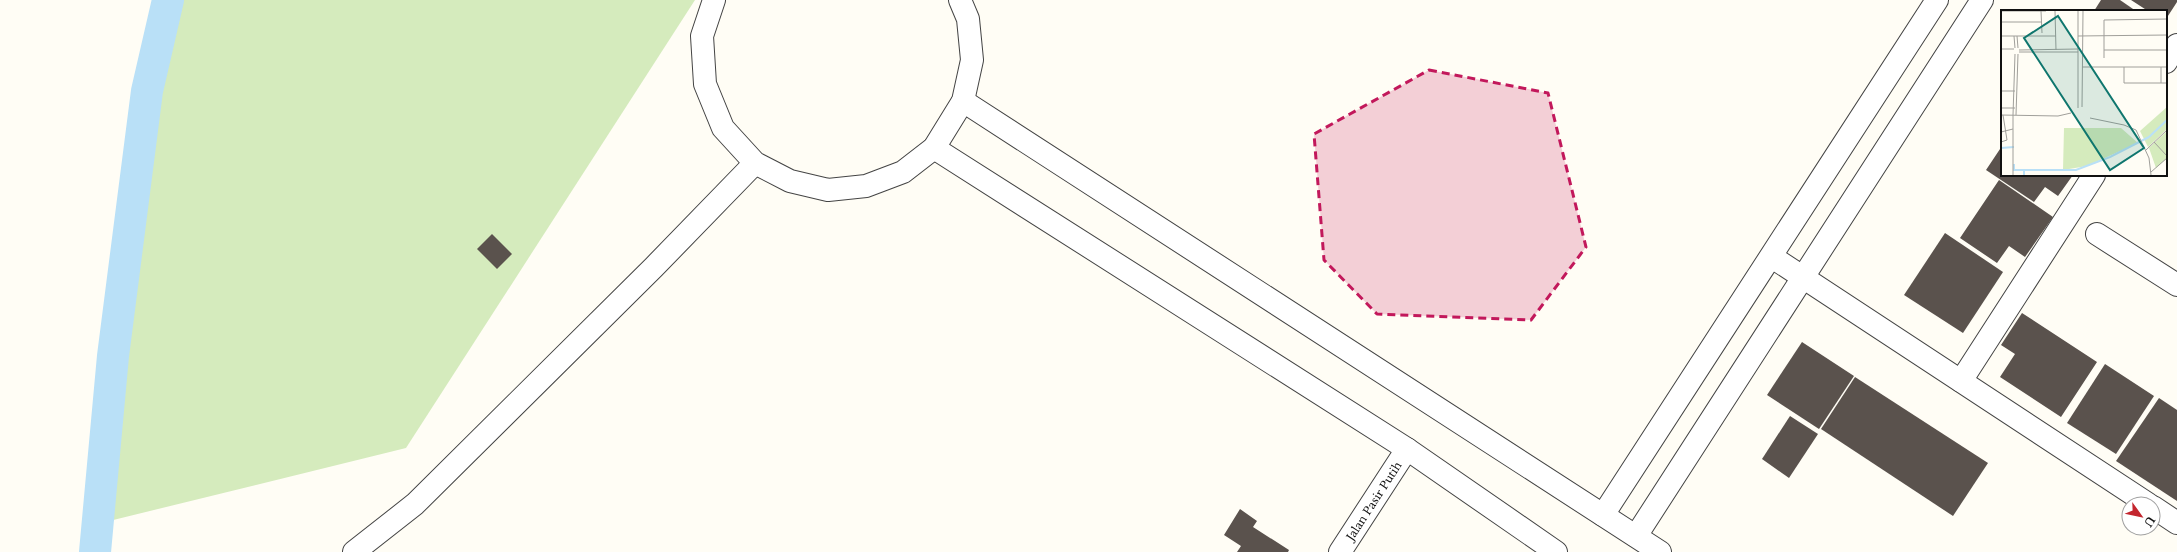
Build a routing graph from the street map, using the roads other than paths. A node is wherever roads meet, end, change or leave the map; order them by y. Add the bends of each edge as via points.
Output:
1 (714, 0) edge
2 (960, 0) edge
3 (1937, 0) edge
4 (1982, 0) edge
5 (2177, 45) edge
6 (2167, 60) edge
7 (963, 101) junction
8 (934, 148) junction
9 (755, 163) junction
10 (2093, 176) edge
11 (2097, 234) dead end
12 (1772, 257) junction
13 (1803, 277) junction
14 (2177, 285) edge
15 (1961, 381) junction
16 (1407, 449) junction
17 (2136, 496) edge
18 (2161, 512) edge
19 (1603, 515) junction
20 (2177, 523) edge
21 (1636, 536) junction
22 (354, 552) edge
23 (1340, 552) edge
24 (1556, 552) edge
25 (1660, 552) edge

1 - 9 street via 702,36 705,84 723,128
2 - 7 street via 968,19 972,60
3 - 12 street
4 - 13 street
5 - 6 street
7 - 8 street
7 - 19 street
8 - 9 street via 903,172 866,186 828,190 790,182
8 - 16 street
9 - 22 street via 415,504
10 - 15 street
11 - 14 street
12 - 13 street
12 - 19 street
13 - 15 street
13 - 21 street
15 - 17 street
16 - 23 street, Jalan Pasir Putih
16 - 24 street
18 - 20 street
19 - 21 street
21 - 25 street

